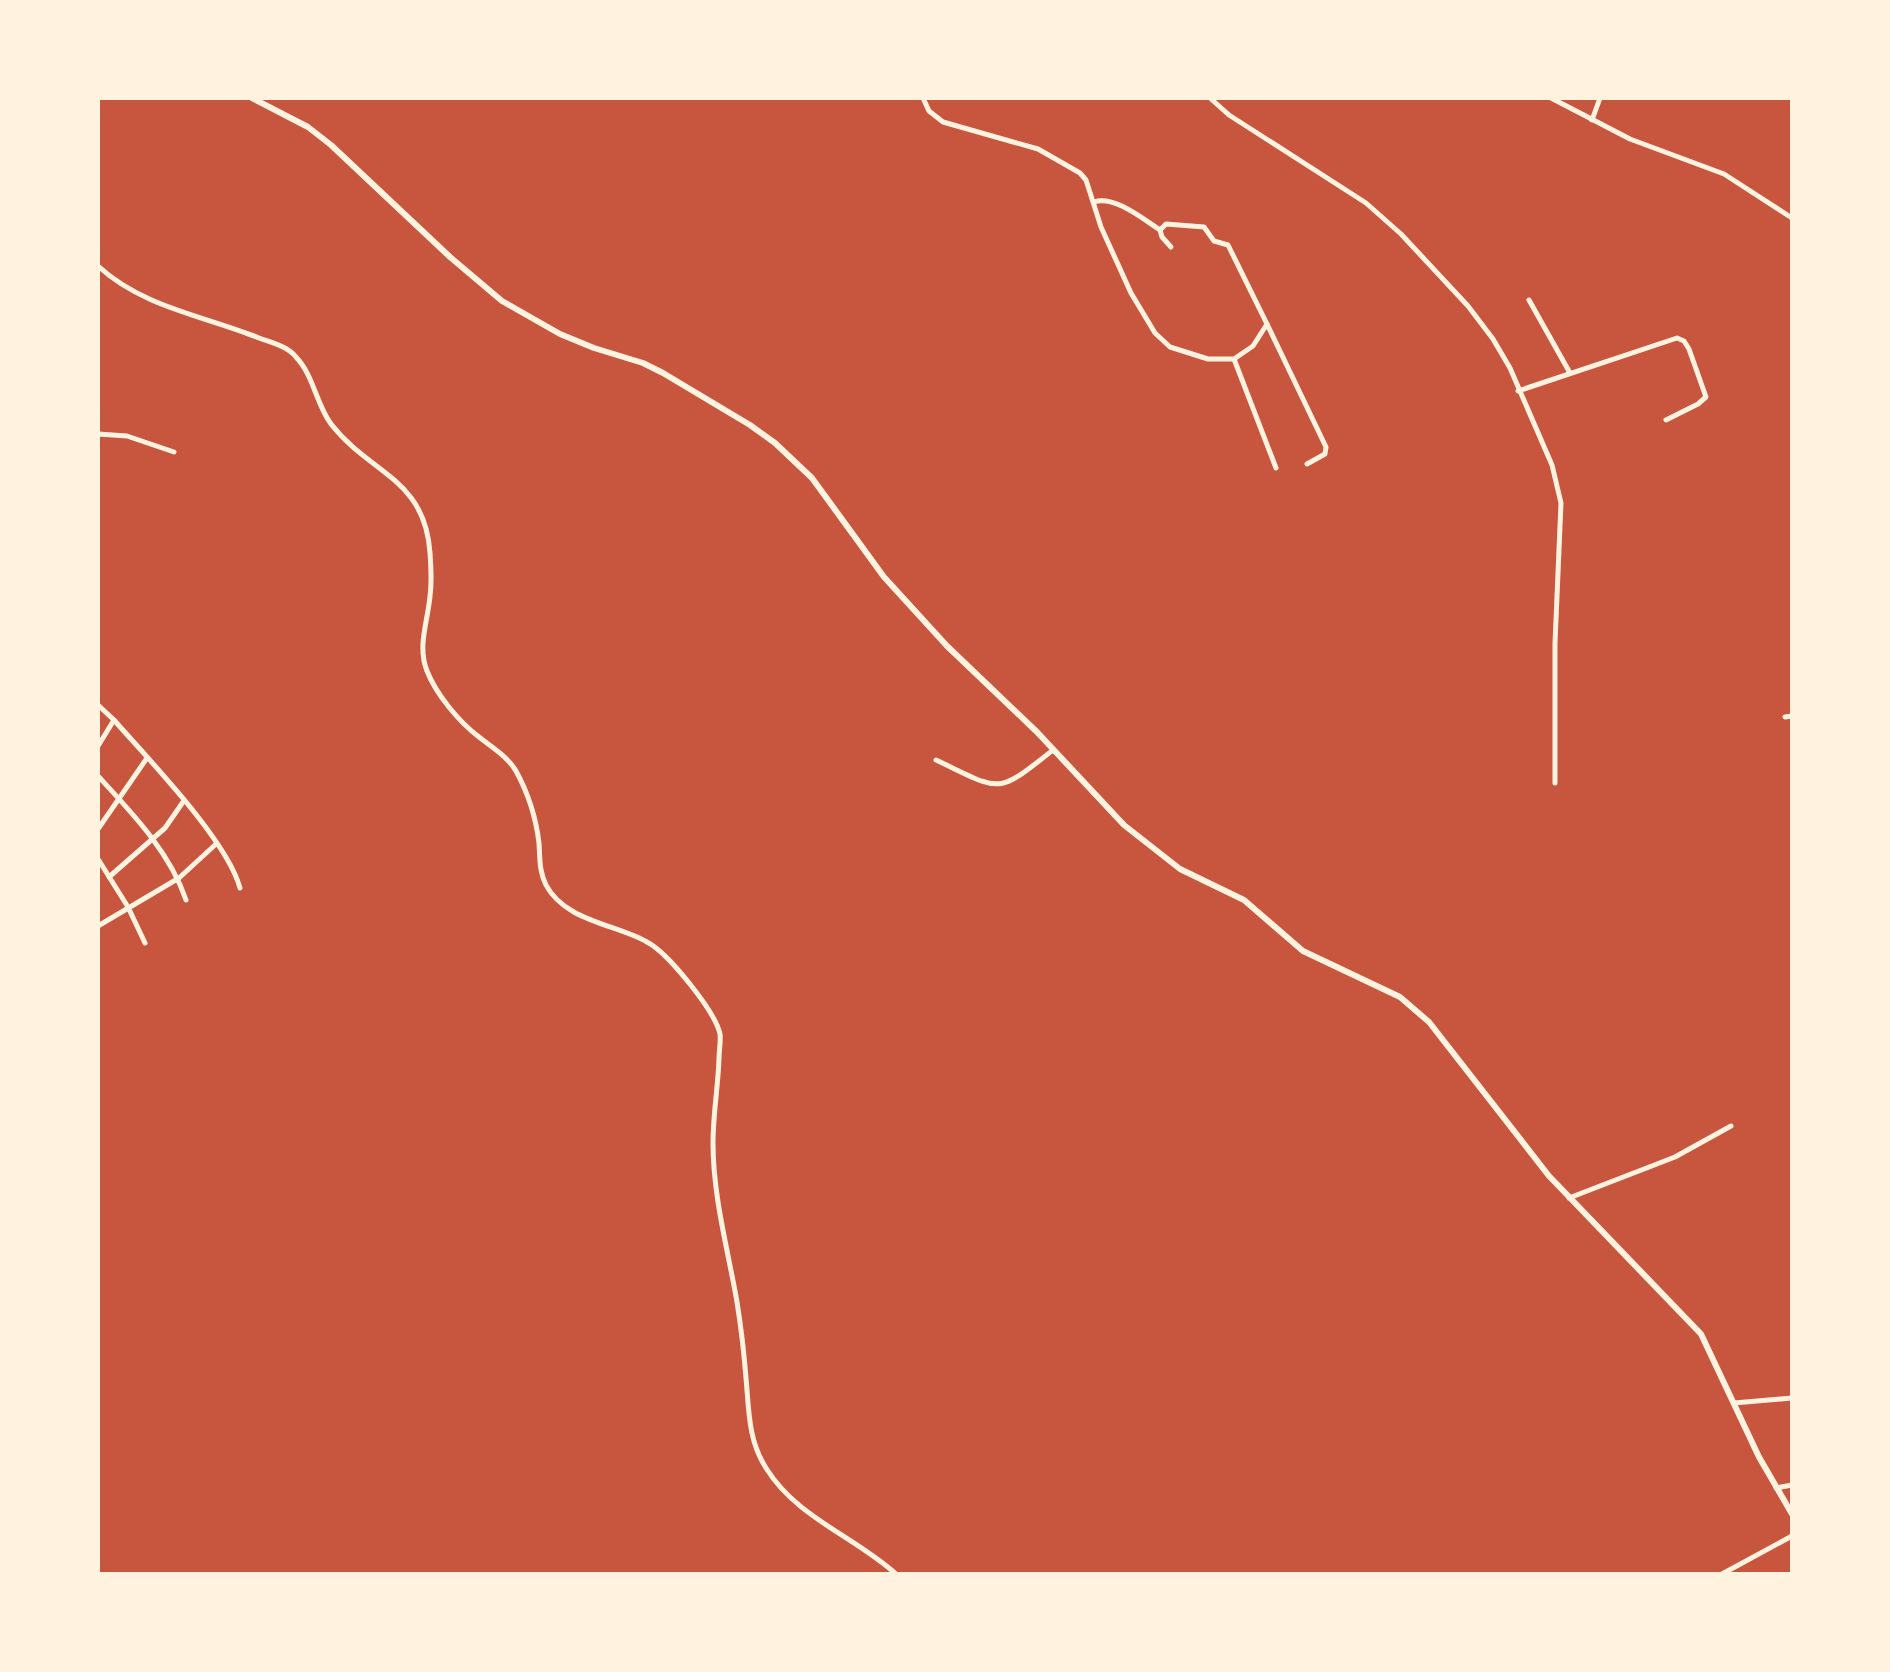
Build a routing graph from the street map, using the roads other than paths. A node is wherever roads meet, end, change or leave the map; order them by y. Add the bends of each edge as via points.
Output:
1 (252, 98) edge
2 (923, 98) edge
3 (1210, 98) edge
4 (1551, 98) edge
5 (1600, 98) edge
6 (1592, 120) junction
7 (1094, 202) junction
8 (1792, 218) edge
9 (1160, 230) junction
10 (1171, 247) dead end
11 (98, 266) edge
12 (1529, 300) dead end
13 (1267, 324) junction
14 (1234, 359) junction
15 (1570, 373) junction
16 (1518, 391) junction
17 (1666, 420) dead end
18 (98, 434) edge
19 (174, 452) dead end
20 (1307, 464) dead end
21 (1276, 468) dead end
22 (98, 705) edge
23 (1792, 716) edge
24 (1785, 717) dead end
25 (114, 720) junction
26 (98, 746) edge
27 (1053, 750) junction
28 (147, 758) junction
29 (936, 760) dead end
30 (98, 776) edge
31 (1555, 783) dead end
32 (118, 797) junction
33 (183, 802) junction
34 (98, 829) edge
35 (153, 839) junction
36 (216, 844) junction
37 (98, 859) edge
38 (100, 868) edge
39 (109, 877) junction
40 (179, 878) junction
41 (240, 888) dead end
42 (186, 900) dead end
43 (128, 907) junction
44 (98, 926) edge
45 (145, 943) dead end
46 (1731, 1126) dead end
47 (1569, 1198) junction
48 (1792, 1398) edge
49 (1734, 1403) junction
50 (1792, 1485) edge
51 (1776, 1488) junction
52 (1792, 1514) edge
53 (1792, 1536) edge
54 (896, 1574) edge
55 (1722, 1574) edge

1 - 27 street via 331,145 502,301 560,334 653,368 775,443 812,478 884,577
2 - 7 street via 935,117 949,124 1038,149 1066,163 1086,180
3 - 16 street via 1366,203 1401,234 1493,339
4 - 6 street
5 - 6 street
6 - 8 street via 1724,174
7 - 9 street via 1102,199 1117,205
7 - 14 street via 1119,267 1155,333 1186,354
9 - 10 street
9 - 13 street via 1166,224 1204,227 1214,241 1228,245
11 - 54 street via 154,302 290,351 334,427 390,475 422,512 430,551 426,669 466,725 509,760 518,774 534,819 547,887 592,921 650,943 706,1005 720,1033 715,1185 754,1444 764,1466 809,1516
12 - 15 street
13 - 14 street via 1253,346
13 - 20 street via 1326,447 1321,459
14 - 21 street
15 - 16 street
15 - 17 street via 1677,338 1684,341 1706,397
16 - 31 street via 1552,465 1561,503
18 - 19 street via 127,436
22 - 25 street
23 - 24 street
25 - 26 street
25 - 28 street
27 - 29 street via 1004,785 984,782
27 - 47 street via 1161,857 1244,900 1321,962 1383,988 1414,1008
28 - 32 street
28 - 33 street
30 - 32 street
32 - 34 street
32 - 35 street
33 - 35 street
33 - 36 street
35 - 39 street
35 - 40 street
36 - 40 street
36 - 41 street
37 - 38 street
38 - 39 street
39 - 43 street
40 - 42 street
40 - 43 street
43 - 44 street
43 - 45 street
46 - 47 street via 1675,1157
47 - 49 street via 1692,1323
48 - 49 street
49 - 51 street
50 - 51 street
51 - 52 street
53 - 55 street

